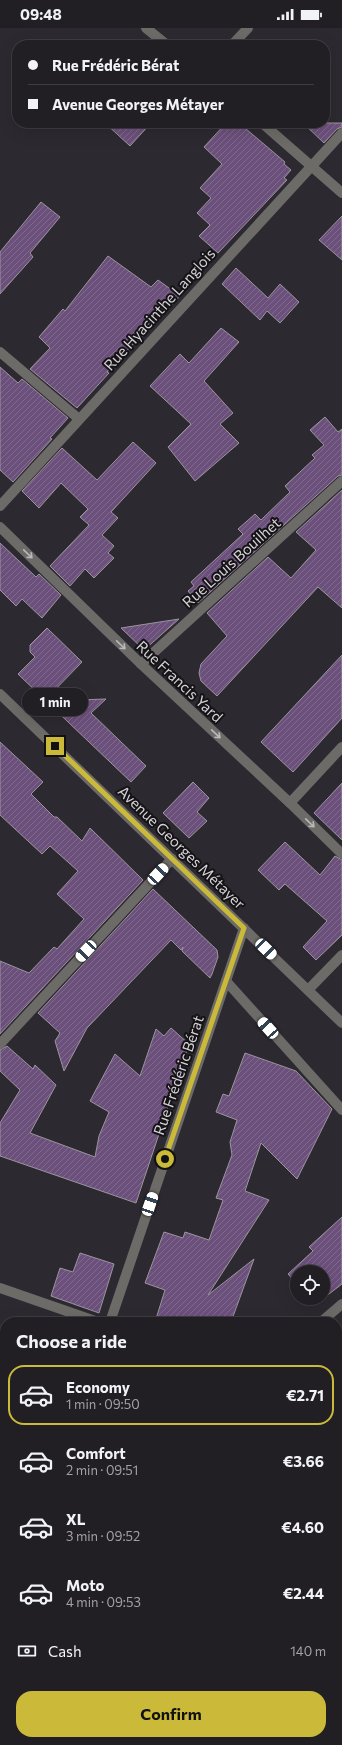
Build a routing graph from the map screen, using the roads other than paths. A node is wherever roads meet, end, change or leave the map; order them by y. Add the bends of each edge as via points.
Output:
1 (146, 28) edge
2 (248, 28) edge
3 (161, 40) edge
4 (237, 40) edge
5 (268, 128) edge
6 (342, 133) edge
7 (312, 165) junction
8 (342, 193) edge
9 (0, 352) edge
10 (79, 420) junction
11 (342, 481) edge
12 (0, 506) edge
13 (0, 527) edge
14 (140, 664) junction
15 (0, 694) edge
16 (342, 747) edge
17 (290, 803) junction
18 (342, 854) edge
19 (172, 859) junction
20 (244, 928) junction
21 (342, 955) edge
22 (226, 981) junction
23 (308, 990) junction
24 (342, 1023) edge
25 (0, 1044) edge
26 (342, 1110) edge
27 (0, 1288) edge
28 (342, 1304) edge
29 (84, 1317) edge
30 (112, 1317) edge
31 (327, 1317) edge

1 - 3 street
2 - 4 street
5 - 7 street
6 - 7 street, Rue Hyacinthe Langlois
7 - 8 street
7 - 10 street, Rue Hyacinthe Langlois
9 - 10 street
10 - 12 street, Rue Hyacinthe Langlois
11 - 14 street, Rue Louis Bouilhet
13 -> 14 street, Rue Francis Yard
14 -> 17 street, Rue Francis Yard
15 - 19 street, Avenue Georges Métayer
16 - 17 street
17 -> 18 street, Rue Francis Yard
19 - 20 street, Avenue Georges Métayer
19 - 25 street
20 - 22 street, Rue Frédéric Bérat
20 - 23 street, Avenue Georges Métayer
21 - 23 street
22 - 26 street
22 - 30 street, Rue Frédéric Bérat
23 - 24 street, Avenue Georges Métayer
27 - 29 street
28 - 31 street

